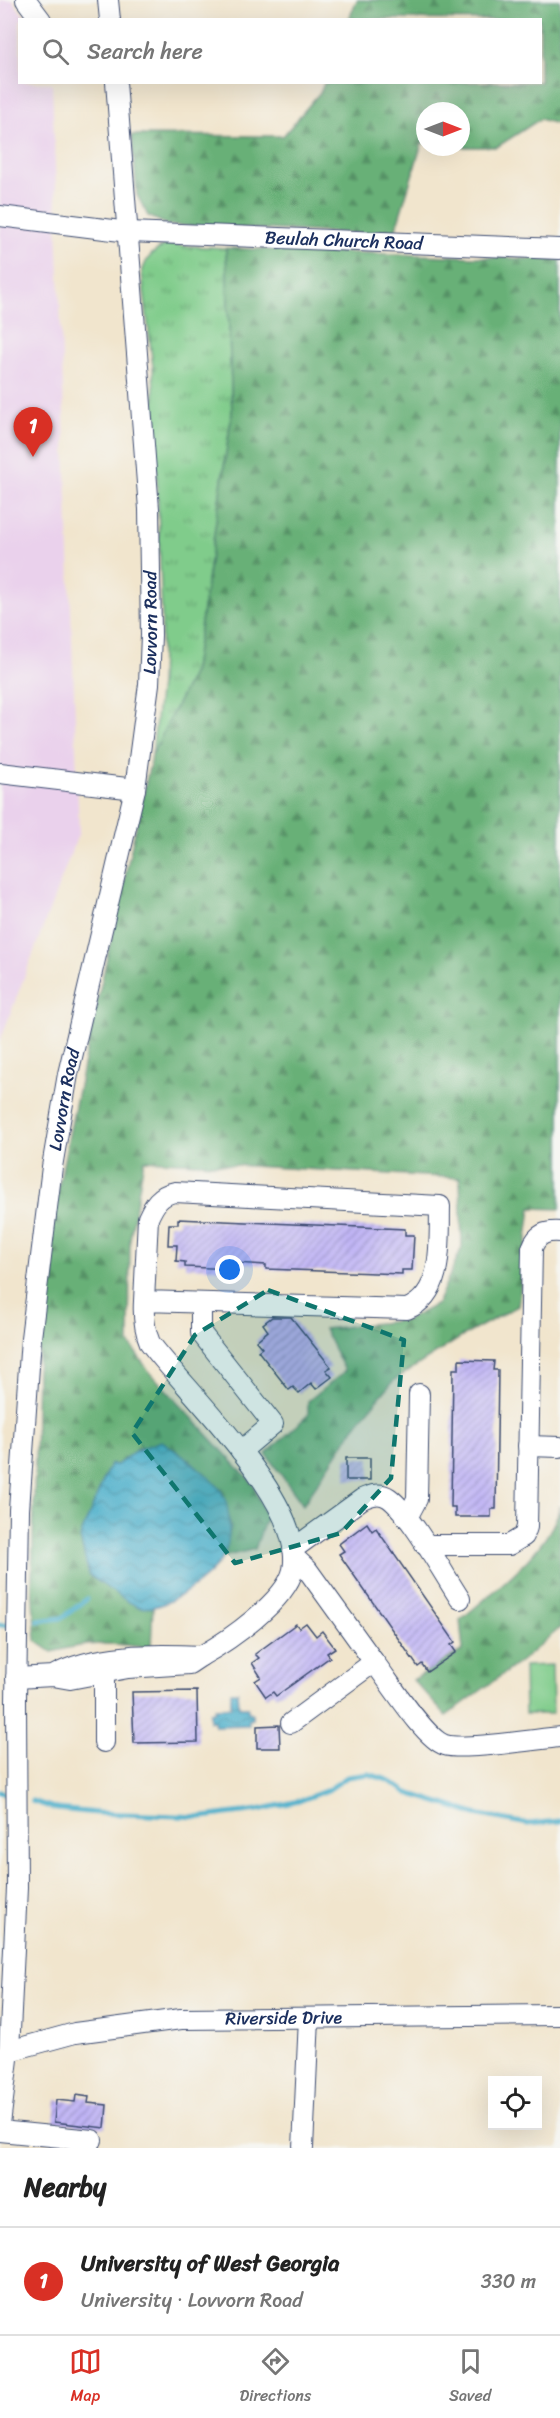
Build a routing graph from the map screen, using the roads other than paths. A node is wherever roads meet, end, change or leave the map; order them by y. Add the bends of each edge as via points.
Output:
1 (26, 0) edge
2 (108, 0) edge
3 (40, 18) edge
4 (110, 18) edge
5 (115, 84) edge
6 (0, 216) edge
7 (129, 232) junction
8 (560, 249) edge
9 (0, 773) edge
10 (135, 789) junction
11 (560, 1232) edge
12 (144, 1301) junction
13 (201, 1304) junction
14 (419, 1394) dead end
15 (528, 1446) junction
16 (560, 1447) edge
17 (241, 1451) junction
18 (407, 1518) junction
19 (425, 1545) junction
20 (294, 1553) junction
21 (460, 1599) dead end
22 (374, 1662) junction
23 (104, 1666) junction
24 (16, 1678) junction
25 (291, 1723) dead end
26 (560, 1737) edge
27 (104, 1742) dead end
28 (560, 2015) edge
29 (309, 2018) junction
30 (9, 2050) junction
31 (0, 2124) edge
32 (0, 2131) edge
33 (92, 2140) dead end
34 (303, 2148) edge

1 - 3 street
2 - 4 street
5 - 7 street, Lovvorn Road
6 - 7 street, Beulah Church Road
7 - 8 street, Beulah Church Road
7 - 10 street, Lovvorn Road via 151,576 149,684
9 - 10 street
10 - 24 street, Lovvorn Road via 68,1074 52,1167 31,1338 19,1499
11 - 15 street via 539,1235 532,1248
12 - 13 street
12 - 13 street via 148,1218 158,1199 166,1194 440,1206 438,1263 430,1288 418,1305 407,1309
12 - 17 street via 144,1329 150,1343
13 - 17 street via 201,1333 273,1424
14 - 18 street via 417,1500
15 - 16 street
15 - 19 street via 524,1536 509,1545
17 - 20 street via 278,1504
18 - 19 street
18 - 20 street via 388,1497 375,1494 362,1498
19 - 21 street
20 - 22 street
20 - 23 street via 289,1579 271,1605 189,1664
22 - 25 street
22 - 26 street via 428,1733 446,1746
23 - 24 street via 70,1679
23 - 27 street
24 - 30 street, Lovvorn Road via 17,1888
28 - 29 street, Riverside Drive
29 - 30 street, Riverside Drive via 181,2019 75,2033
29 - 34 street
30 - 31 street, Lovvorn Road
32 - 33 street

